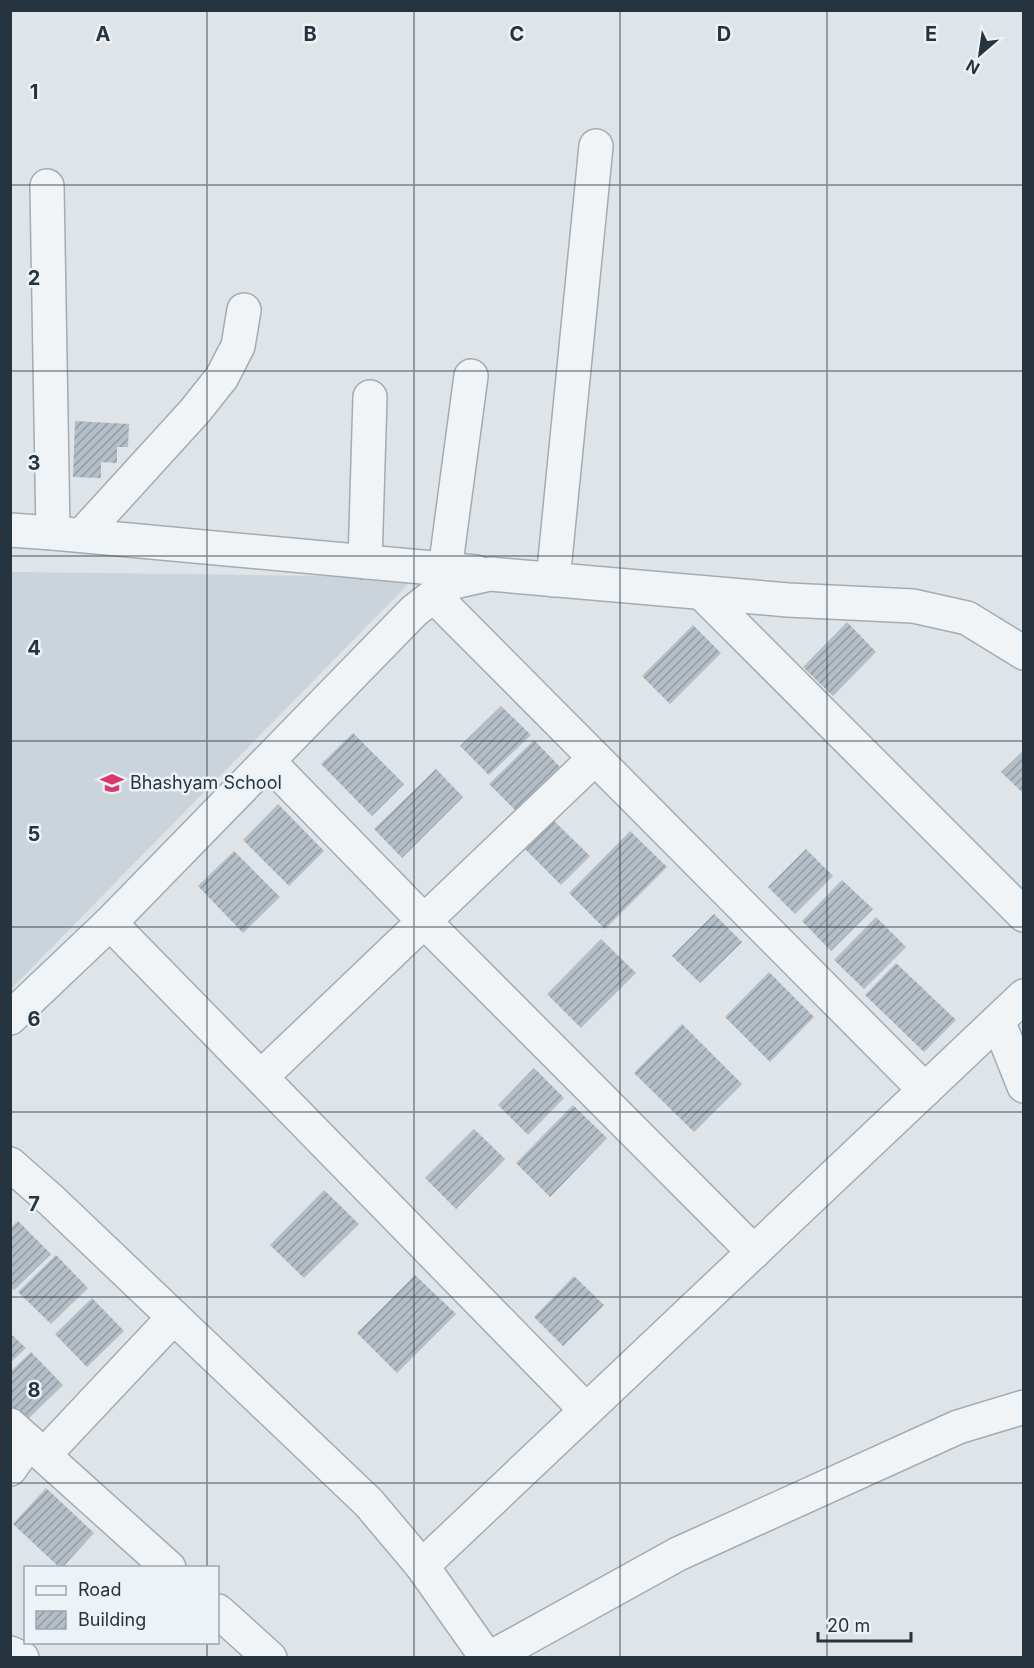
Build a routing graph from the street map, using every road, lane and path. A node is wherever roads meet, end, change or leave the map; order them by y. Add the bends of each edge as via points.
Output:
1 (596, 146) dead end
2 (47, 186) dead end
3 (244, 310) dead end
4 (471, 376) dead end
5 (370, 397) dead end
6 (10, 530) edge
7 (67, 534) junction
8 (365, 562) junction
9 (553, 580) junction
10 (439, 583) junction
11 (702, 593) junction
12 (1023, 653) edge
13 (595, 758) junction
14 (268, 761) junction
15 (1023, 915) edge
16 (424, 921) junction
17 (110, 923) junction
18 (1023, 996) edge
19 (10, 1018) edge
20 (998, 1021) junction
21 (261, 1077) junction
22 (1023, 1086) edge
23 (925, 1090) junction
24 (10, 1164) edge
25 (754, 1252) junction
26 (174, 1317) junction
27 (1023, 1407) edge
28 (586, 1410) junction
29 (28, 1441) edge
30 (10, 1469) edge
31 (168, 1566) edge
32 (422, 1566) junction
33 (219, 1612) edge
34 (10, 1653) edge
35 (22, 1658) edge
36 (270, 1658) edge
37 (488, 1658) edge

1 - 9 street
2 - 7 street
3 - 7 street via 238,346 222,377 195,411
4 - 10 street
5 - 8 street
6 - 7 street
7 - 8 street
8 - 10 street
9 - 10 street via 490,574
9 - 11 street
10 - 13 street
10 - 14 street
11 - 12 street via 913,606 967,618
11 - 15 street
13 - 16 street
13 - 23 street
14 - 16 street
14 - 17 street
16 - 21 street
16 - 25 street
17 - 19 street
17 - 21 street
18 - 20 street
20 - 22 street
20 - 23 street
21 - 28 street
23 - 25 street
24 - 26 street
25 - 28 street
26 - 29 street
26 - 32 street via 369,1503
27 - 37 street via 958,1427 678,1554
28 - 32 street
29 - 30 street
29 - 31 street
32 - 37 street
33 - 36 street
34 - 35 street

